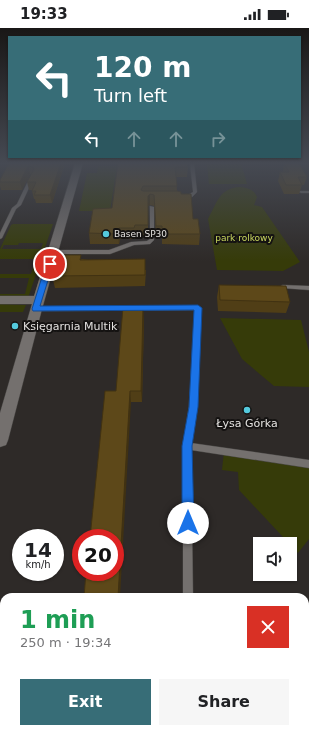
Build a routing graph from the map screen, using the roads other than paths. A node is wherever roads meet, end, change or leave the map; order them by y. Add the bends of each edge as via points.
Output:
1 (23, 196) edge
2 (69, 196) edge
3 (190, 196) edge
4 (178, 199) edge
5 (152, 207) edge
6 (0, 238) edge
7 (54, 249) junction
8 (283, 286) edge
9 (309, 288) edge
10 (0, 300) edge
11 (37, 305) junction
12 (0, 440) edge
13 (187, 446) junction
14 (309, 464) edge
15 (188, 593) edge

1 - 6 lane via 19,205 14,208
2 - 7 street
3 - 4 lane
5 - 7 lane via 152,240 148,243 133,243 106,252
7 - 11 street
8 - 9 lane
10 - 11 street
11 - 12 street
11 - 13 lane via 68,310 198,308 193,407
13 - 14 lane
13 - 15 lane

